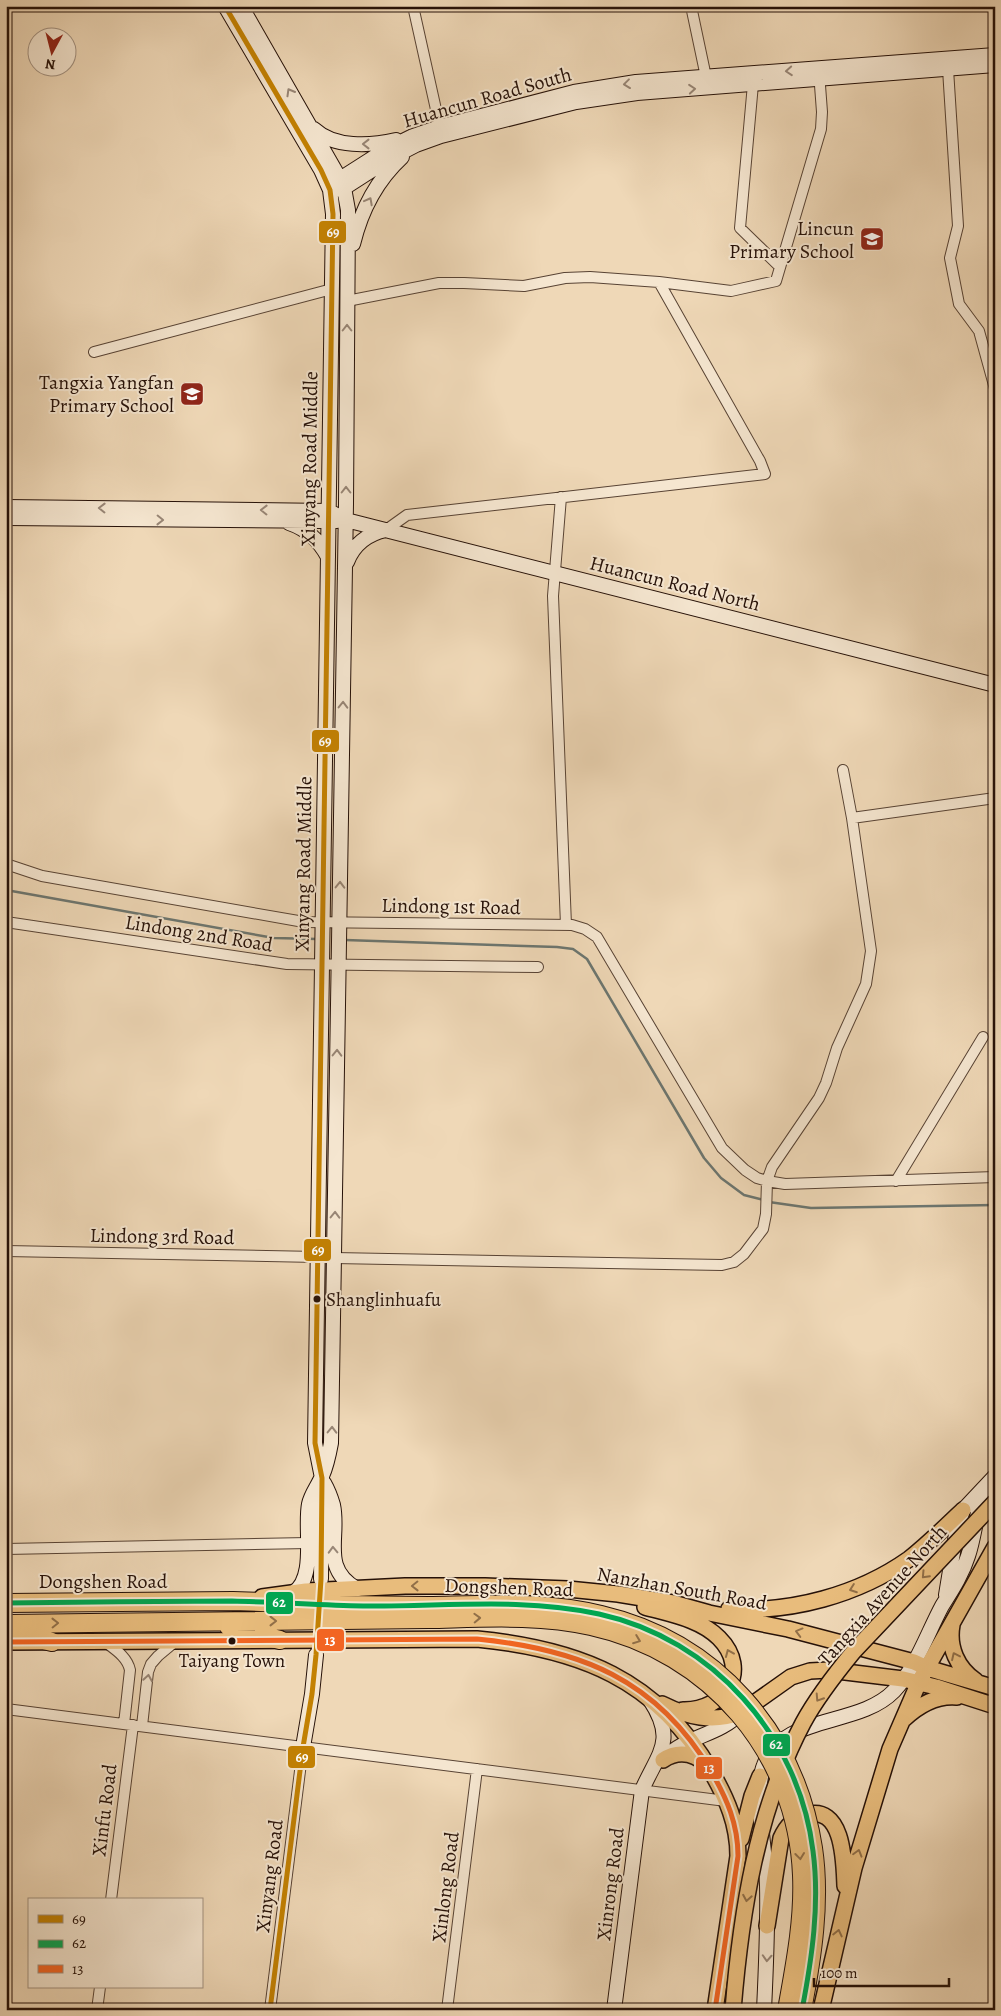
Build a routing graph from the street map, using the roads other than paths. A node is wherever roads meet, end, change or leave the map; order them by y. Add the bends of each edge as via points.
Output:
1 (225, 6) edge
2 (241, 6) edge
3 (413, 6) edge
4 (691, 6) edge
5 (995, 55) edge
6 (995, 65) edge
7 (948, 69) junction
8 (820, 74) junction
9 (706, 77) junction
10 (754, 84) junction
11 (308, 123) junction
12 (440, 132) junction
13 (415, 140) junction
14 (342, 184) junction
15 (330, 190) junction
16 (348, 264) junction
17 (780, 267) junction
18 (659, 282) junction
19 (332, 289) junction
20 (348, 301) junction
21 (94, 352) dead end
22 (995, 389) edge
23 (329, 480) junction
24 (561, 497) junction
25 (6, 507) edge
26 (291, 510) junction
27 (328, 516) junction
28 (6, 518) edge
29 (346, 520) junction
30 (278, 521) junction
31 (386, 530) junction
32 (328, 557) junction
33 (345, 568) junction
34 (555, 573) junction
35 (995, 685) edge
36 (843, 770) dead end
37 (995, 798) edge
38 (852, 818) junction
39 (6, 864) edge
40 (6, 922) edge
41 (566, 925) junction
42 (322, 928) junction
43 (339, 928) junction
44 (322, 959) junction
45 (339, 960) junction
46 (538, 966) dead end
47 (983, 1036) dead end
48 (995, 1177) edge
49 (767, 1181) junction
50 (896, 1181) junction
51 (6, 1251) edge
52 (317, 1257) junction
53 (334, 1258) junction
54 (322, 1478) junction
55 (991, 1480) edge
56 (995, 1502) edge
57 (963, 1510) junction
58 (308, 1544) junction
59 (995, 1547) edge
60 (6, 1549) edge
61 (321, 1579) dead end
62 (357, 1589) junction
63 (568, 1589) junction
64 (293, 1593) junction
65 (234, 1601) junction
66 (6, 1603) edge
67 (673, 1603) junction
68 (943, 1605) junction
69 (428, 1612) junction
70 (954, 1619) junction
71 (207, 1621) junction
72 (6, 1624) edge
73 (6, 1630) edge
74 (280, 1640) junction
75 (176, 1641) junction
76 (6, 1642) edge
77 (52, 1642) junction
78 (104, 1642) junction
79 (316, 1655) dead end
80 (920, 1665) junction
81 (904, 1679) junction
82 (919, 1682) junction
83 (980, 1684) junction
84 (995, 1688) edge
85 (648, 1697) junction
86 (966, 1698) junction
87 (995, 1706) edge
88 (6, 1709) edge
89 (671, 1709) junction
90 (740, 1713) junction
91 (900, 1724) junction
92 (133, 1725) junction
93 (691, 1740) junction
94 (303, 1746) junction
95 (659, 1763) junction
96 (710, 1768) junction
97 (477, 1769) junction
98 (760, 1776) junction
99 (642, 1790) junction
100 (726, 1800) junction
101 (738, 1856) junction
102 (110, 1898) edge
103 (846, 1900) junction
104 (767, 1926) junction
105 (100, 1988) edge
106 (97, 2010) edge
107 (270, 2010) edge
108 (447, 2010) edge
109 (614, 2010) edge
110 (714, 2010) edge
111 (733, 2010) edge
112 (764, 2010) edge
113 (787, 2010) edge
114 (802, 2010) edge
115 (821, 2010) edge

1 - 15 main road, Xinyang Road Middle
11 -> 2 main road
3 - 12 street
4 - 9 street
5 - 8 main road, Huancun Road South
6 - 7 main road, Huancun Road South
7 - 8 main road, Huancun Road South
7 - 22 street via 958,226 950,258 959,304 979,331
8 -> 9 main road, Huancun Road South
8 - 10 main road, Huancun Road South
8 - 17 street via 821,129
9 -> 12 main road, Huancun Road South via 636,82 574,92
12 -> 10 main road, Huancun Road South via 606,97
10 - 17 street via 740,228
13 -> 11 main road via 350,143 325,137
11 - 14 main road
12 - 13 main road, Huancun Road South
13 - 14 main road, Huancun Road South via 389,159
16 -> 13 main road via 360,218 369,200
14 - 15 main road, Huancun Road South
14 - 16 main road, Xinyang Road Middle via 348,210
15 - 19 main road, Xinyang Road Middle via 333,214
16 - 20 main road, Xinyang Road Middle
17 - 18 street via 776,281 732,291
18 - 20 street via 590,277 524,286 439,283
18 - 24 street via 765,474
19 - 21 street
19 - 23 main road, Xinyang Road Middle
29 -> 20 main road, Xinyang Road Middle
23 - 26 main road via 322,496 313,504
23 - 27 main road, Xinyang Road Middle
24 - 31 street via 407,515
24 - 34 street
26 -> 25 main road
26 - 27 main road
27 - 29 main road, Huancun Road North
27 - 30 main road
27 - 32 main road, Xinyang Road Middle
28 -> 30 main road
29 - 31 main road, Huancun Road North
29 - 33 main road, Xinyang Road Middle
30 - 32 main road via 308,532
31 - 33 main road via 371,534 359,543
31 - 34 main road, Huancun Road North
32 - 42 main road, Xinyang Road Middle
43 -> 33 main road, Xinyang Road Middle
34 - 35 main road, Huancun Road North
34 - 41 street via 553,596
36 - 38 street
37 - 38 street
38 - 49 street via 871,951 868,977 819,1098 772,1168
39 - 42 street, Lindong 1st Road via 42,876 295,920
40 - 44 street, Lindong 2nd Road via 287,964
41 - 43 street, Lindong 1st Road
41 - 49 street, Lindong 1st Road via 585,929 597,937 722,1148 745,1170
42 - 43 street, Lindong 1st Road
42 - 44 main road, Xinyang Road Middle
43 - 45 main road, Xinyang Road Middle
44 - 45 street, Lindong 2nd Road
44 - 52 main road, Xinyang Road Middle
45 - 46 street, Lindong 2nd Road
53 -> 45 main road, Xinyang Road Middle
47 - 50 street
48 - 50 street
49 - 50 street via 804,1184
49 - 53 street via 763,1229 744,1254 734,1262 722,1265
51 - 52 street, Lindong 3rd Road
52 - 54 main road, Xinyang Road Middle via 315,1443
54 -> 53 main road, Xinyang Road Middle via 331,1443
54 - 58 main road via 309,1505
54 - 61 main road, Xinyang Road Middle
62 -> 54 main road via 340,1574 334,1563 333,1506
55 - 57 main road
55 - 68 main road via 981,1501 964,1568
56 -> 111 main road, Tangxia Avenue North, bridge via 854,1651 819,1698 793,1742 768,1807 754,1860
57 -> 67 main road via 909,1559 871,1582 839,1594 753,1609
57 - 68 main road
58 - 60 street
58 - 64 main road via 303,1581
59 - 70 main road
63 -> 62 main road, Nanzhan South Road via 485,1586
62 - 64 main road, Nanzhan South Road
63 - 67 main road, Nanzhan South Road
89 -> 63 main road via 699,1709 716,1702 728,1690 732,1679 732,1660 720,1638 686,1619
64 - 65 main road, Nanzhan South Road
65 - 66 highway, Dongshen Road
65 - 69 highway, Dongshen Road
80 -> 67 main road, Nanzhan South Road via 788,1629
68 - 80 main road
71 -> 69 highway, Dongshen Road
69 -> 113 highway, Dongshen Road, bridge via 544,1619 618,1632 666,1653 719,1691 766,1750 787,1797 796,1829 802,1873 802,1916
69 - 114 highway, Dongshen Road, bridge via 549,1606 600,1614 630,1622 678,1644 716,1671 737,1691 779,1748 799,1793 809,1829 815,1900 813,1939
70 - 80 main road
83 -> 70 main road via 967,1674 953,1653 951,1634
72 -> 71 highway, Dongshen Road
71 - 74 highway
73 - 77 highway
74 - 75 main road
74 - 85 main road via 456,1638 522,1644 595,1665
75 - 78 main road
92 -> 75 street via 151,1664
76 - 77 main road
77 - 78 main road
78 - 92 street via 129,1663
79 - 94 main road
80 - 81 main road
80 - 82 main road
80 - 83 main road, Nanzhan South Road
81 - 82 main road
81 - 90 main road via 828,1670 799,1673
81 - 98 main road via 876,1705 798,1731 778,1743
82 - 86 main road
82 - 91 main road
83 - 84 main road, Nanzhan South Road
85 - 89 main road
85 - 93 main road
85 - 95 main road via 663,1735
86 - 87 main road
86 - 91 main road via 932,1700 913,1711
88 - 92 street
89 - 90 main road via 708,1719
90 - 93 main road via 728,1724
103 -> 91 main road via 876,1792
92 - 94 street
92 - 102 street, Xinfu Road
93 - 95 main road
93 - 96 main road
94 - 97 street
94 - 107 street, Xinyang Road
95 - 96 main road via 673,1754 686,1754
95 - 99 main road, Xinrong Road
96 - 100 main road
97 - 99 street
97 - 108 street, Xinlong Road
98 - 101 main road
98 - 104 main road
99 - 100 street
99 - 109 main road, Xinrong Road
100 - 101 main road via 736,1829
101 - 110 main road
103 - 104 main road via 841,1845 836,1828 825,1817 804,1815 791,1823 781,1838
115 -> 103 main road
104 -> 112 main road
105 - 106 street

